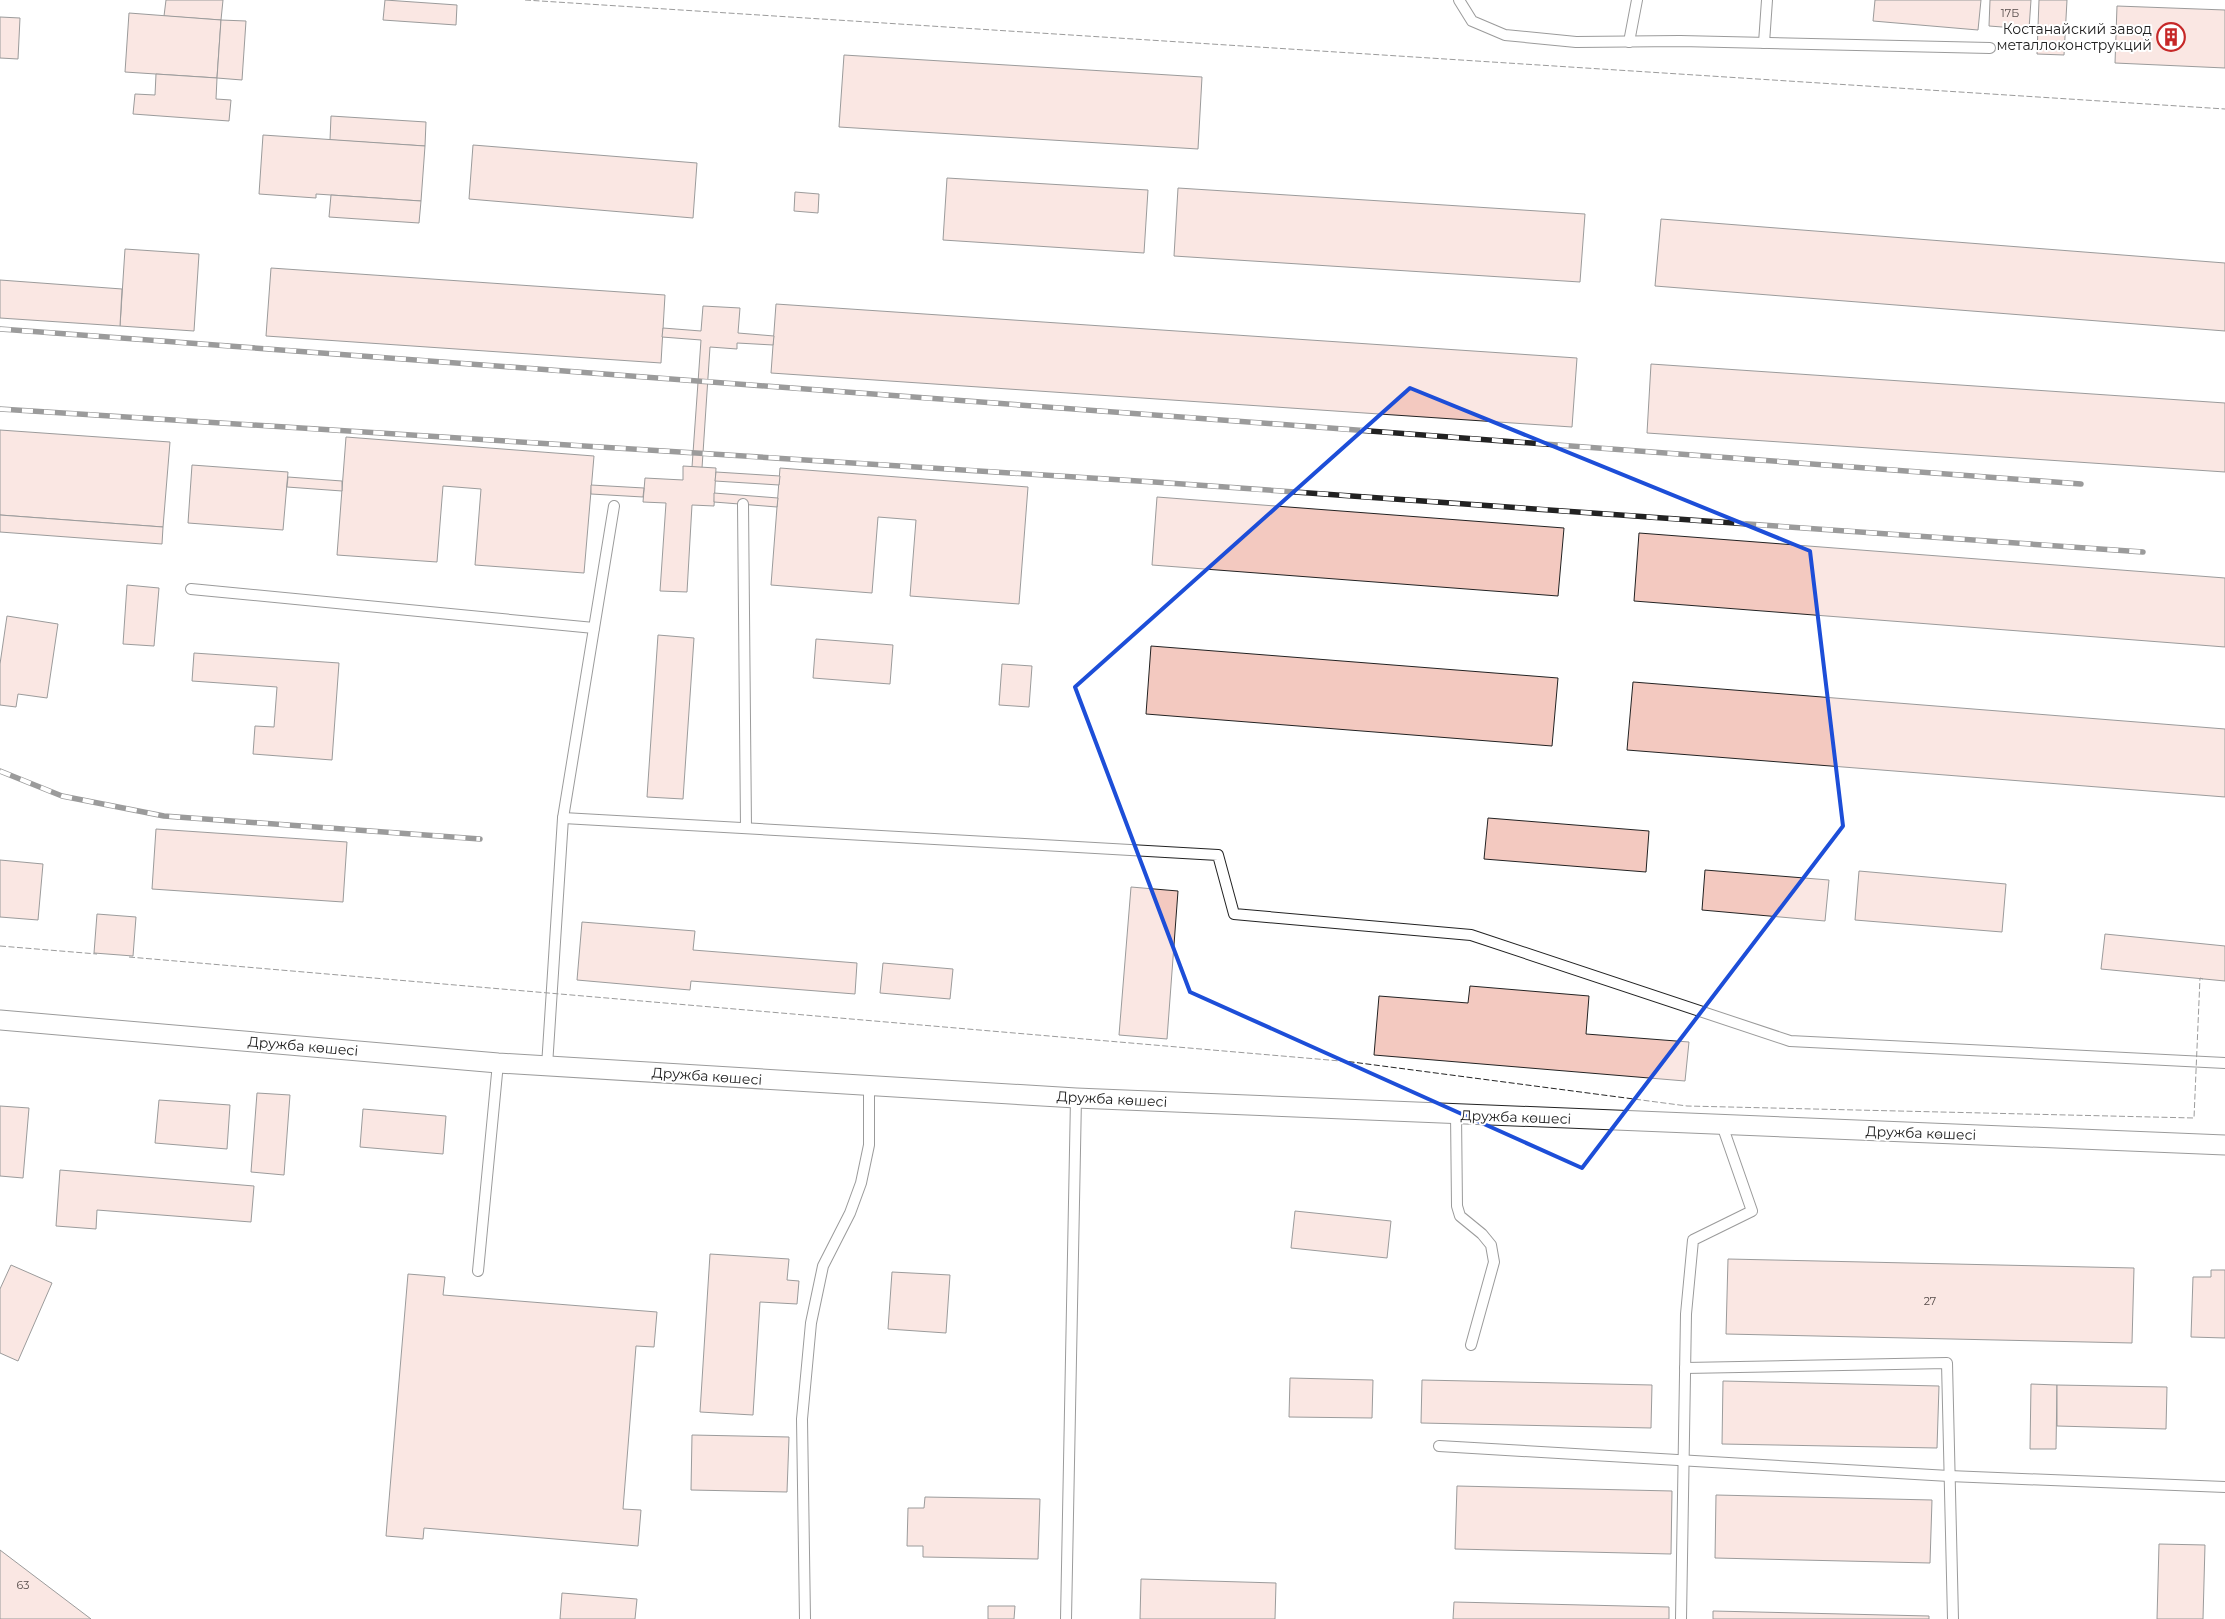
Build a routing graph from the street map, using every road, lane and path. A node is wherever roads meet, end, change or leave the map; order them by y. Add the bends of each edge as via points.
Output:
1 (1459, 0) edge
2 (1637, 0) edge
3 (1767, 0) edge
4 (1629, 42) junction
5 (1764, 43) junction
6 (1990, 48) dead end
7 (743, 504) dead end
8 (614, 506) dead end
9 (191, 589) dead end
10 (594, 628) junction
11 (563, 818) junction
12 (746, 828) junction
13 (0, 1020) edge
14 (498, 1063) junction
15 (2225, 1063) edge
16 (546, 1066) junction
17 (869, 1086) junction
18 (1076, 1098) junction
19 (1456, 1114) junction
20 (1722, 1125) junction
21 (2225, 1145) edge
22 (478, 1271) dead end
23 (1471, 1345) dead end
24 (1685, 1368) junction
25 (1439, 1446) dead end
26 (1683, 1460) junction
27 (1950, 1476) junction
28 (2225, 1487) edge
29 (805, 1619) edge
30 (1066, 1619) edge
31 (1681, 1619) edge
32 (1953, 1619) edge

1 - 4 lane via 1472,21 1505,35 1576,42
2 - 4 lane
3 - 5 lane
4 - 5 lane
5 - 6 lane
7 - 12 lane
8 - 10 lane
9 - 10 lane
10 - 11 lane
11 - 12 lane
11 - 16 lane
12 - 15 lane via 1218,854 1234,914 1471,935 1790,1041
13 - 14 street, Дружба көшесі
14 - 16 street, Дружба көшесі
14 - 22 lane
16 - 17 street, Дружба көшесі
17 - 18 street, Дружба көшесі
17 - 29 lane via 869,1145 861,1183 823,1266 811,1323 802,1420
18 - 19 street, Дружба көшесі
18 - 30 lane
19 - 20 street, Дружба көшесі
19 - 23 lane via 1457,1206 1460,1216 1491,1245 1494,1262
20 - 21 street, Дружба көшесі
20 - 24 lane via 1752,1211 1693,1240
24 - 26 lane
24 - 27 lane via 1947,1363
25 - 26 lane
26 - 27 lane
26 - 31 lane
27 - 28 lane
27 - 32 lane

